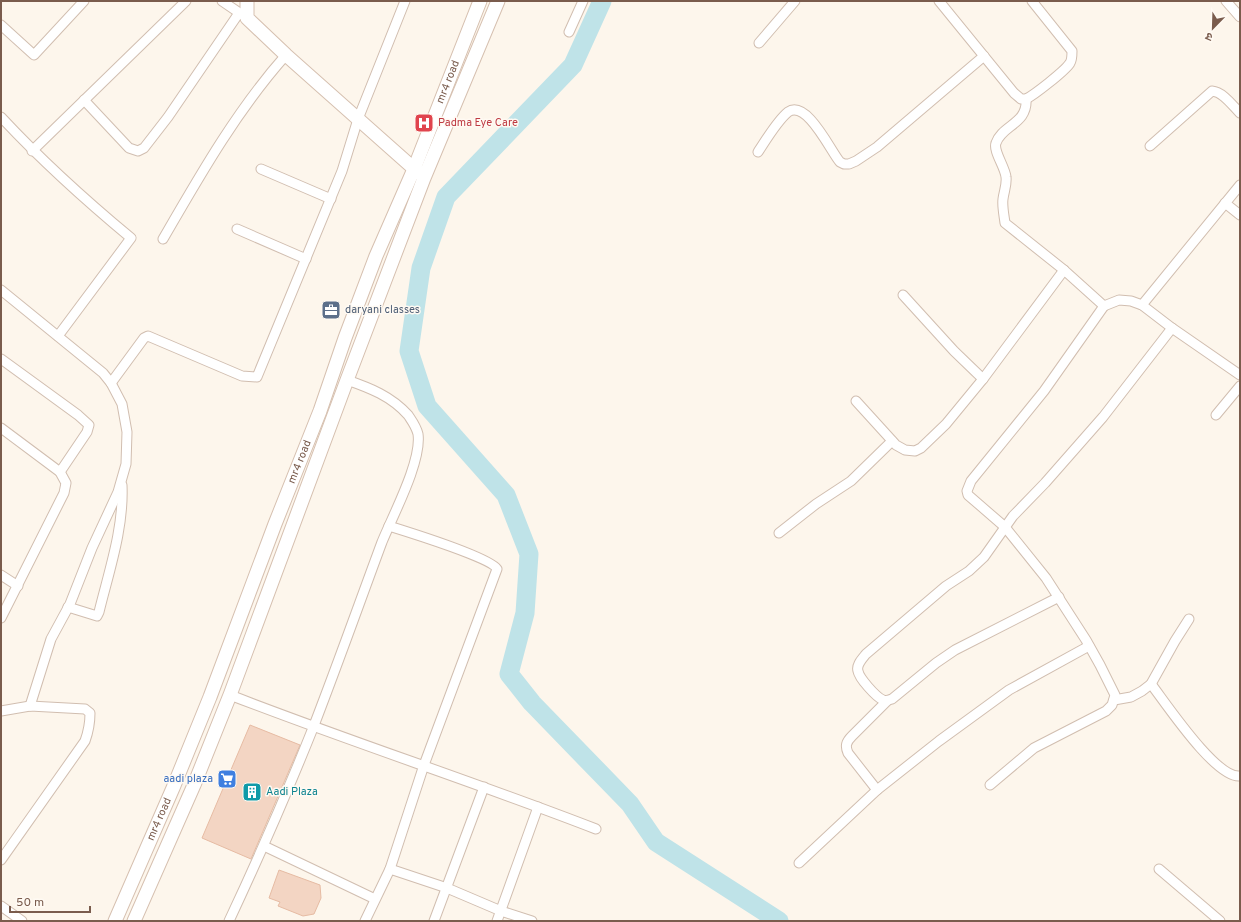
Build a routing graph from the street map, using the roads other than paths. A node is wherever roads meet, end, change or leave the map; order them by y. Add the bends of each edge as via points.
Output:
1 (84, 1) edge
2 (186, 1) edge
3 (222, 1) edge
4 (247, 1) edge
5 (405, 1) edge
6 (480, 1) edge
7 (498, 1) edge
8 (583, 1) edge
9 (795, 1) edge
10 (939, 1) edge
11 (1032, 1) edge
12 (1226, 1) edge
13 (243, 15) junction
14 (1240, 16) edge
15 (1, 25) edge
16 (570, 32) dead end
17 (759, 43) dead end
18 (286, 55) junction
19 (984, 56) junction
20 (1026, 99) junction
21 (84, 100) junction
22 (1240, 113) edge
23 (1, 117) edge
24 (358, 119) junction
25 (1150, 146) dead end
26 (32, 151) junction
27 (758, 152) dead end
28 (261, 169) dead end
29 (419, 174) junction
30 (1240, 185) edge
31 (331, 199) junction
32 (1225, 203) junction
33 (1240, 215) edge
34 (237, 229) dead end
35 (163, 239) dead end
36 (306, 259) junction
37 (1064, 270) junction
38 (1, 290) edge
39 (903, 295) dead end
40 (1142, 305) junction
41 (1104, 306) junction
42 (1172, 328) junction
43 (58, 336) junction
44 (1, 359) edge
45 (1240, 375) edge
46 (983, 379) junction
47 (347, 380) junction
48 (111, 383) junction
49 (1240, 386) edge
50 (856, 401) dead end
51 (1216, 415) dead end
52 (1, 428) edge
53 (892, 441) junction
54 (60, 472) junction
55 (122, 478) junction
56 (389, 526) junction
57 (1005, 527) junction
58 (779, 533) dead end
59 (1, 575) edge
60 (18, 586) junction
61 (1059, 597) junction
62 (68, 607) junction
63 (1, 618) edge
64 (1189, 619) dead end
65 (1089, 646) junction
66 (1151, 684) junction
67 (230, 695) junction
68 (1114, 700) junction
69 (887, 701) junction
70 (30, 706) junction
71 (1, 711) edge
72 (313, 728) junction
73 (424, 766) junction
74 (1240, 776) edge
75 (990, 785) dead end
76 (484, 787) junction
77 (877, 790) junction
78 (538, 807) junction
79 (596, 829) dead end
80 (264, 846) junction
81 (1, 860) edge
82 (799, 863) dead end
83 (390, 869) junction
84 (1159, 869) dead end
85 (447, 888) junction
86 (375, 898) junction
87 (1, 906) edge
88 (501, 911) junction
89 (22, 921) edge
90 (115, 921) edge
91 (134, 921) edge
92 (229, 921) edge
93 (365, 921) edge
94 (434, 921) edge
95 (497, 921) edge
96 (532, 921) edge
97 (1220, 921) edge

1 - 15 street via 34,55
2 - 21 street
3 - 13 street
4 - 13 street
5 - 24 street
6 - 29 street, mr4 road
7 - 29 street, mr4 road
8 - 16 street
9 - 17 street
10 - 19 street
11 - 20 street via 1072,51 1072,56 1071,62 1064,70
12 - 14 street
13 - 18 street
13 - 21 street via 144,148 138,151 130,148
18 - 24 street
18 - 35 street via 231,125
19 - 20 street via 1014,93 1021,99
19 - 27 street via 877,147 849,164 840,162 813,122 795,110 789,112 776,126
20 - 37 street via 1026,110 1023,115 998,138 995,144 1006,177 1003,200 1005,223
21 - 26 street
22 - 25 street via 1217,91 1212,91
23 - 26 street
24 - 29 street
24 - 31 street
26 - 43 street via 131,238
28 - 31 street
29 - 47 street, mr4 road
29 - 90 street, mr4 road via 376,256 320,411 189,750
30 - 32 street
31 - 36 street
32 - 33 street
32 - 40 street
34 - 36 street
36 - 48 street via 257,377 242,376 148,336
37 - 41 street
37 - 46 street
38 - 43 street
39 - 46 street
40 - 41 street via 1119,300
40 - 42 street
41 - 57 street via 1044,391 967,487 968,495
42 - 45 street
42 - 57 street via 1103,417
43 - 48 street via 103,373
44 - 54 street via 89,425
46 - 53 street via 946,424 921,448 915,451 905,450
47 - 56 street via 388,397 414,422 418,445 416,455
47 - 67 street, mr4 road
48 - 55 street via 122,404 127,432 126,464
49 - 51 street
50 - 53 street
52 - 54 street
53 - 58 street via 851,481
54 - 60 street via 66,483 64,493
55 - 62 street
55 - 62 street via 123,504 99,612 97,616
56 - 72 street
56 - 73 street via 473,555 496,565 497,568
57 - 61 street
57 - 69 street via 984,557 969,571 946,586 866,654 858,666 858,672 867,686 882,700
59 - 60 street
60 - 63 street
61 - 65 street
61 - 69 street via 955,650
62 - 70 street via 51,639
64 - 66 street
65 - 68 street via 1115,695
65 - 77 street via 1009,690
66 - 68 street via 1131,697
66 - 74 street via 1192,739 1216,764
67 - 72 street
67 - 91 street, mr4 road via 194,785
68 - 75 street via 1106,711 1034,748
69 - 77 street via 847,741 845,747
70 - 71 street
70 - 81 street via 85,709 90,713 90,728 85,741
72 - 73 street
72 - 80 street
73 - 76 street
73 - 83 street
76 - 78 street
76 - 85 street
77 - 82 street
78 - 79 street
78 - 88 street
80 - 86 street
80 - 92 street
83 - 85 street
83 - 86 street
84 - 97 street
85 - 88 street
85 - 94 street
86 - 93 street
87 - 89 street
88 - 95 street
88 - 96 street

